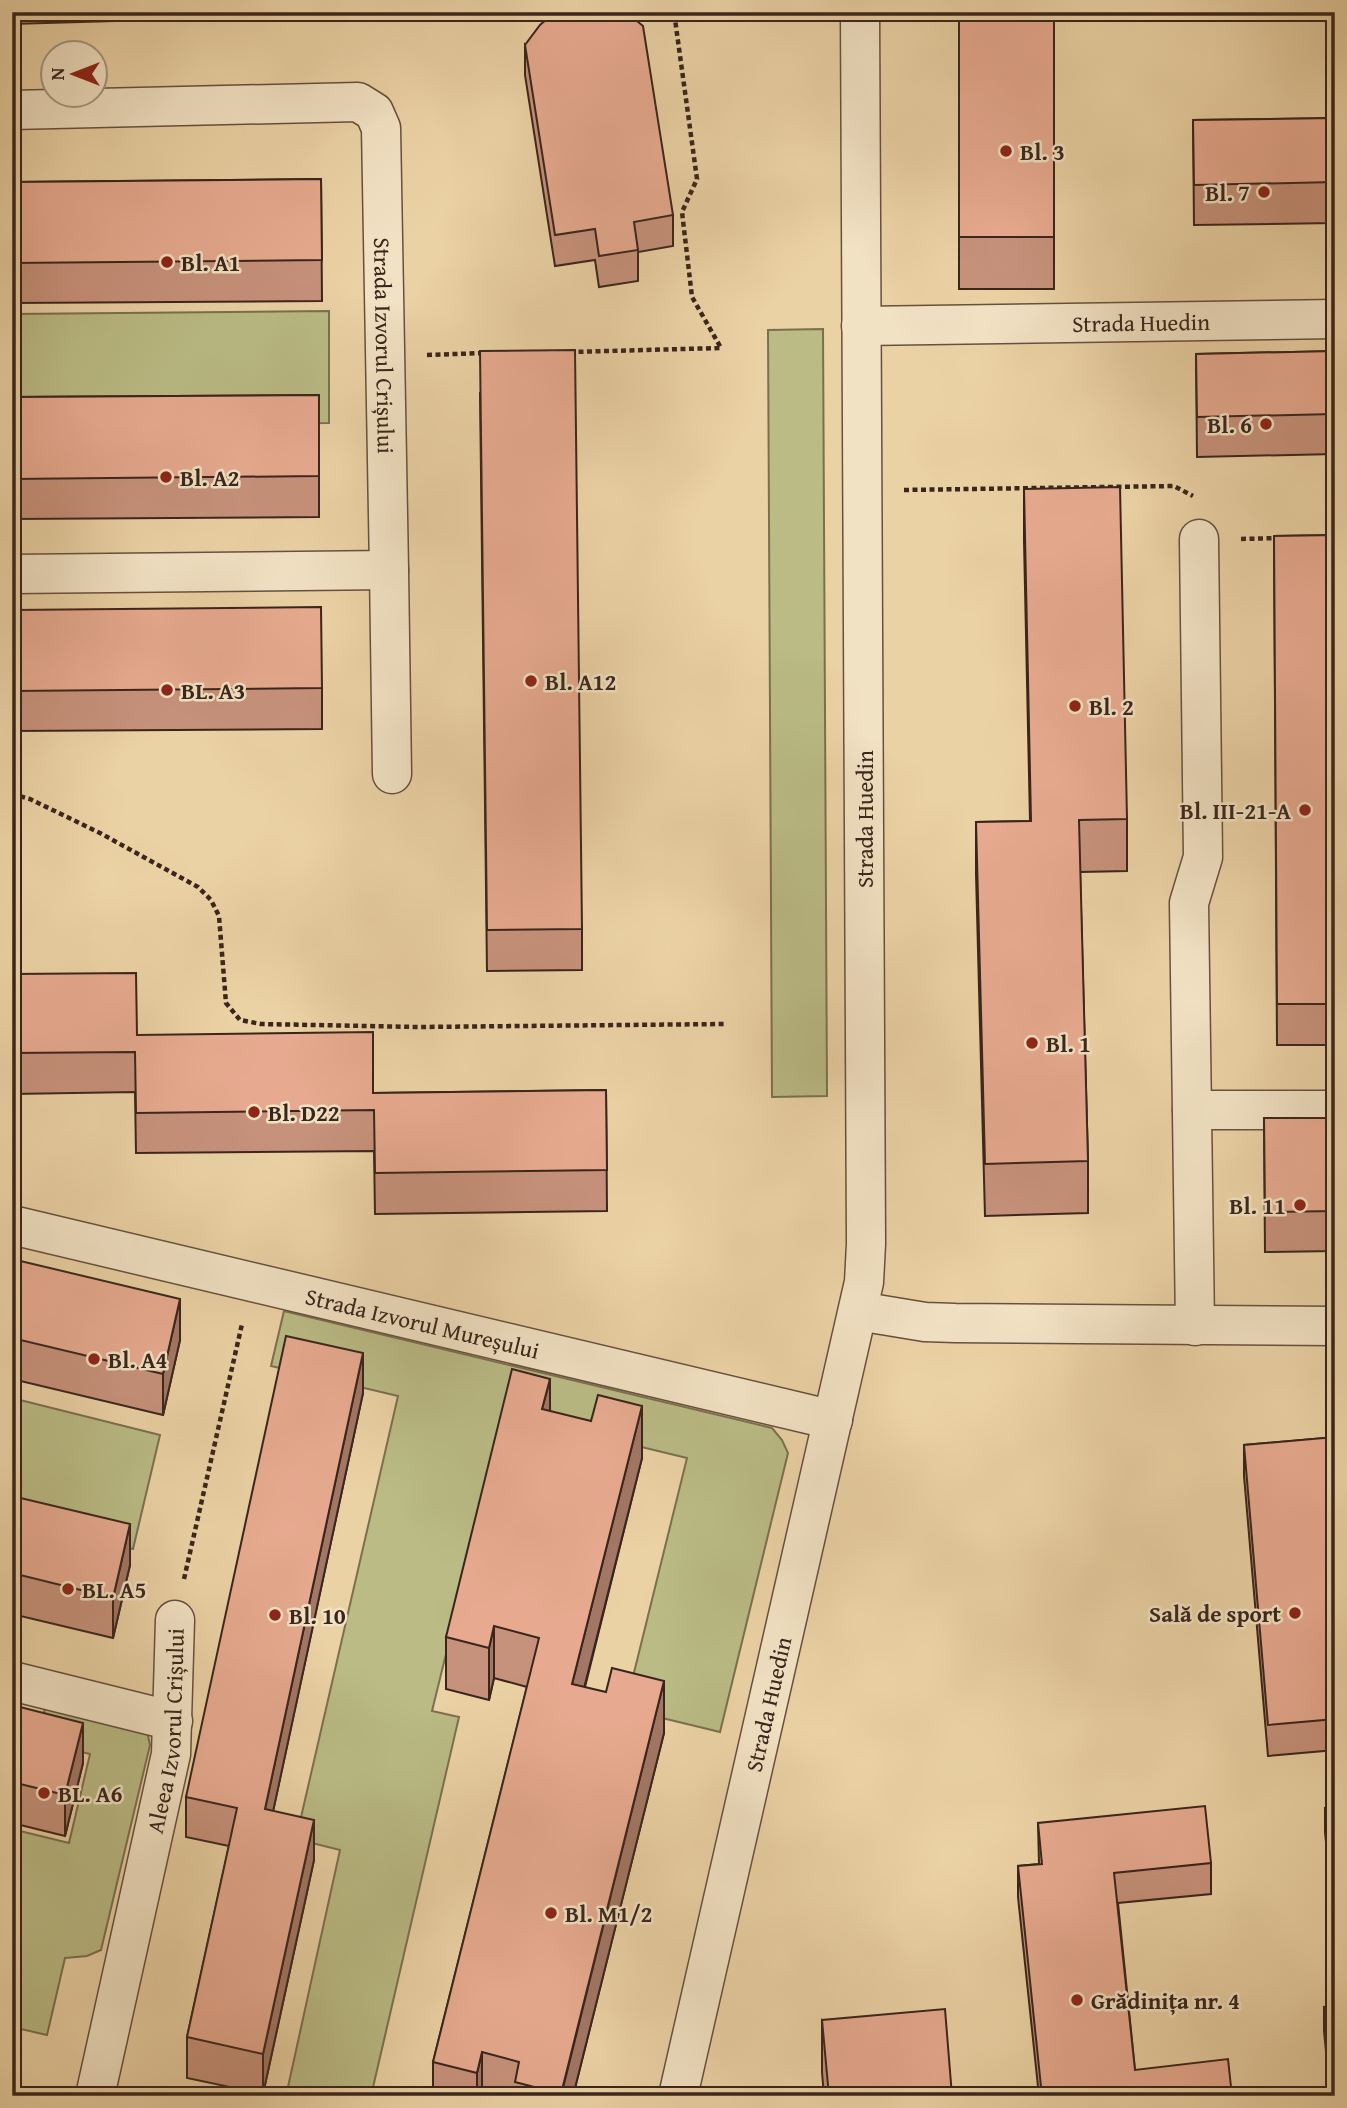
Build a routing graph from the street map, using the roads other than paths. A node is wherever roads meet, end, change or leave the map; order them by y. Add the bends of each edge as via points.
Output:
1 (860, 12) edge
2 (12, 110) edge
3 (1335, 319) edge
4 (862, 326) junction
5 (1199, 539) road end
6 (389, 570) junction
7 (12, 574) edge
8 (393, 774) dead end
9 (1192, 1110) junction
10 (1335, 1110) edge
11 (12, 1225) edge
12 (858, 1311) junction
13 (1195, 1326) junction
14 (1335, 1326) edge
15 (833, 1420) junction
16 (175, 1620) road end
17 (12, 1681) edge
18 (173, 1721) junction
19 (95, 2096) edge
20 (678, 2096) edge

1 - 4 street, Strada Huedin
2 - 6 street, Strada Izvorul Crișului via 358,102 374,112 381,128
3 - 4 street, Strada Huedin
4 - 12 street, Strada Huedin via 866,1244
5 - 9 street via 1203,857 1189,903
6 - 7 street
6 - 8 street, Strada Izvorul Crișului
9 - 10 street
9 - 13 street
11 - 15 street, Strada Izvorul Mureșului
12 - 13 street via 925,1322
12 - 15 street, Strada Huedin
13 - 14 street
15 - 20 street, Strada Huedin
16 - 18 street, Aleea Izvorul Crișului
17 - 18 street
18 - 19 street, Aleea Izvorul Crișului via 171,1754

